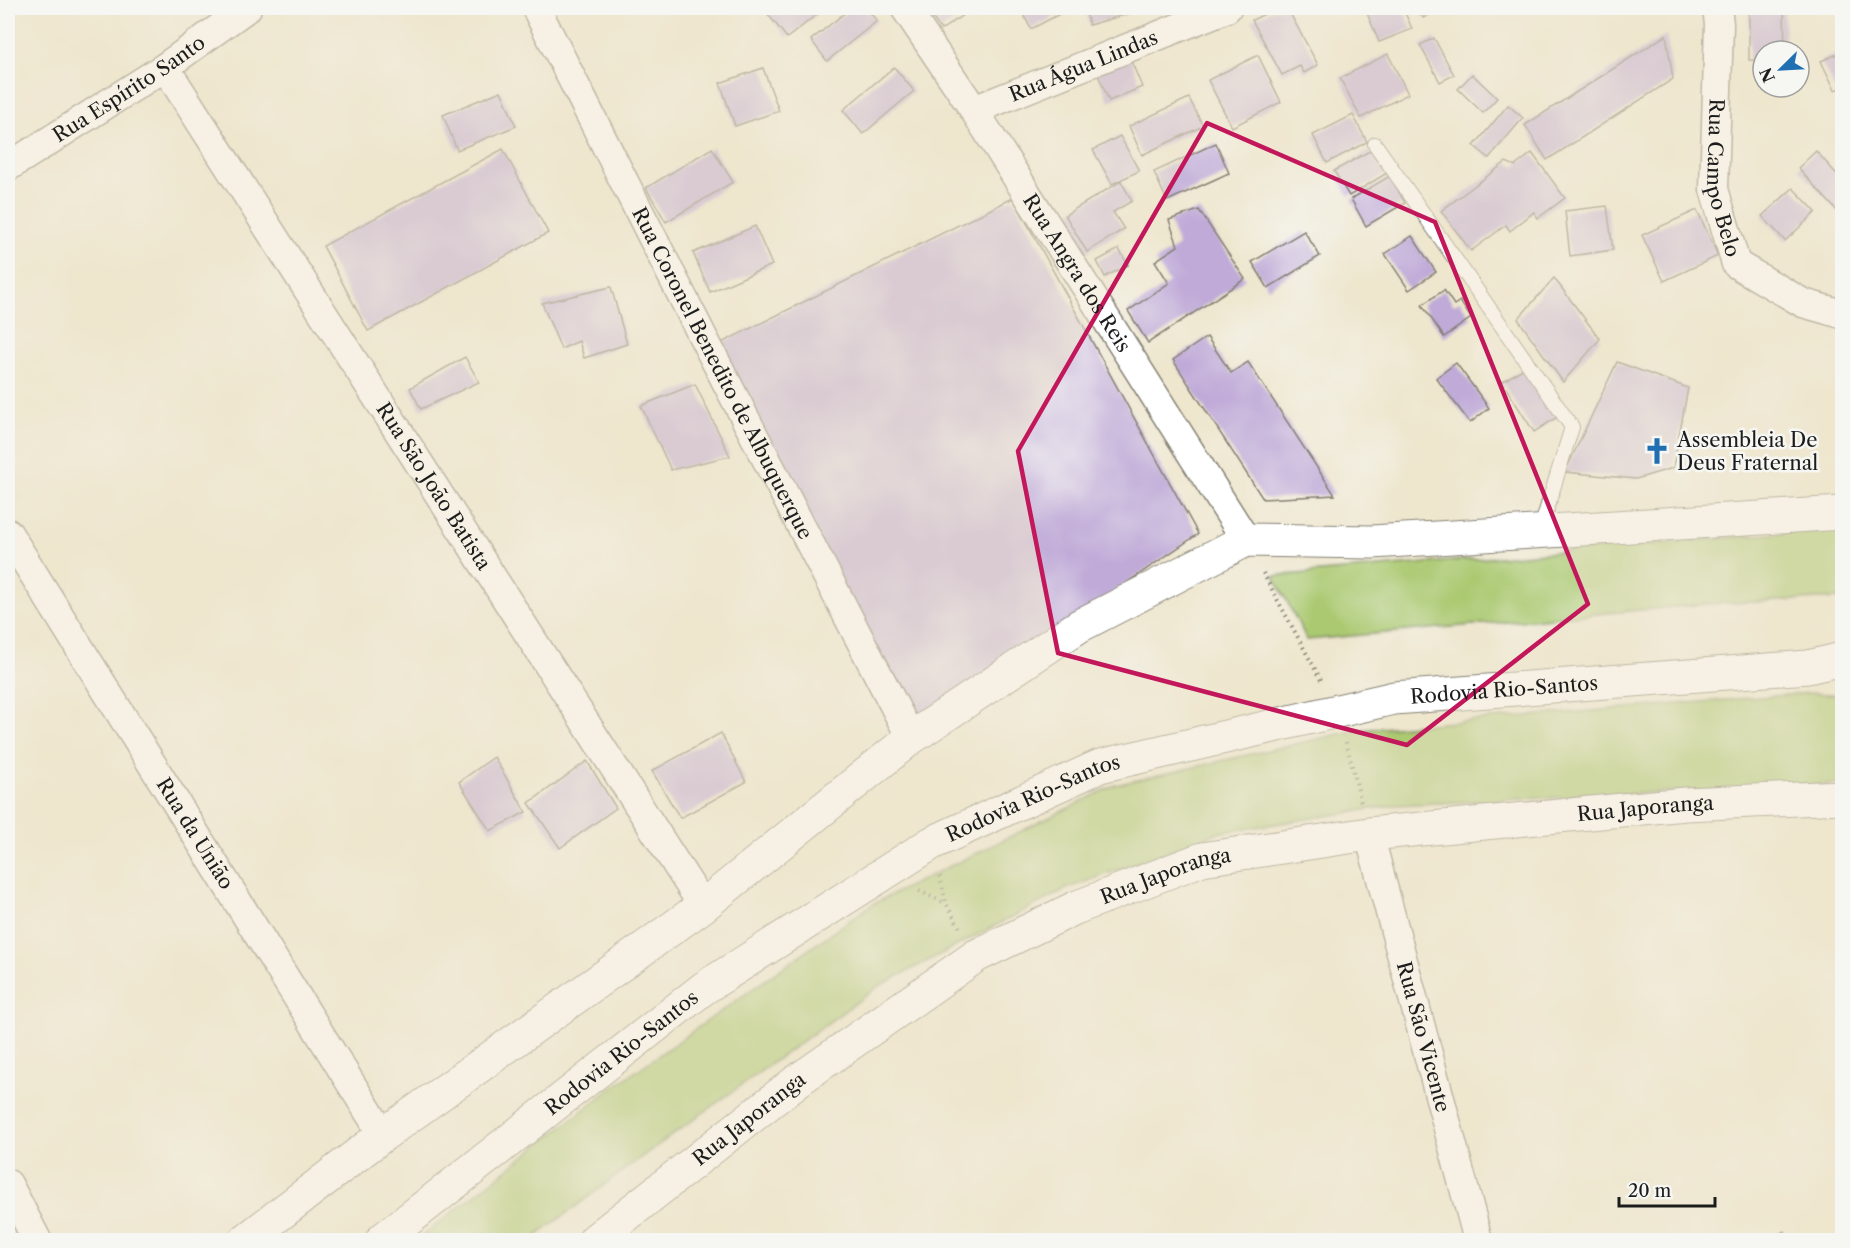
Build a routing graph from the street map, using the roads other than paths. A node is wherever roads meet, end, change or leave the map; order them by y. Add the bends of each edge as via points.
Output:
1 (247, 8) edge
2 (536, 8) edge
3 (905, 8) edge
4 (1227, 8) edge
5 (1718, 8) edge
6 (165, 67) junction
7 (974, 110) junction
8 (1375, 144) dead end
9 (8, 167) edge
10 (1842, 314) edge
11 (1842, 513) edge
12 (1540, 532) junction
13 (8, 533) edge
14 (1246, 540) junction
15 (1842, 659) edge
16 (1808, 667) junction
17 (1842, 670) edge
18 (911, 738) junction
19 (1842, 797) edge
20 (1369, 834) junction
21 (703, 906) junction
22 (383, 1135) junction
23 (8, 1184) edge
24 (37, 1240) edge
25 (246, 1240) edge
26 (382, 1240) edge
27 (595, 1240) edge
28 (1478, 1240) edge

1 - 6 street, Rua Espírito Santo
2 - 18 street, Rua Coronel Benedito de Albuquerque
3 - 7 street, Rua Angra dos Reis
4 - 7 street, Rua Água Lindas
5 - 10 street, Rua Campo Belo via 1714,189 1736,264 1803,303
6 - 9 street, Rua Espírito Santo
6 - 21 street, Rua São João Batista
7 - 14 street, Rua Angra dos Reis
8 - 12 lane via 1572,427
11 - 12 main road
12 - 14 main road via 1372,542
13 - 22 street, Rua da União
14 - 18 main road via 1079,626
15 - 16 main road, Rodovia Rio-Santos
16 - 17 main road, Rodovia Rio-Santos
16 - 26 main road, Rodovia Rio-Santos via 1394,698 1100,766 932,843 704,988
18 - 21 main road
19 - 20 main road, Rua Japoranga via 1685,804
20 - 27 main road, Rua Japoranga via 1202,859 1075,908 976,956 797,1081
20 - 28 street, Rua São Vicente
21 - 22 main road
22 - 25 main road
23 - 24 street

